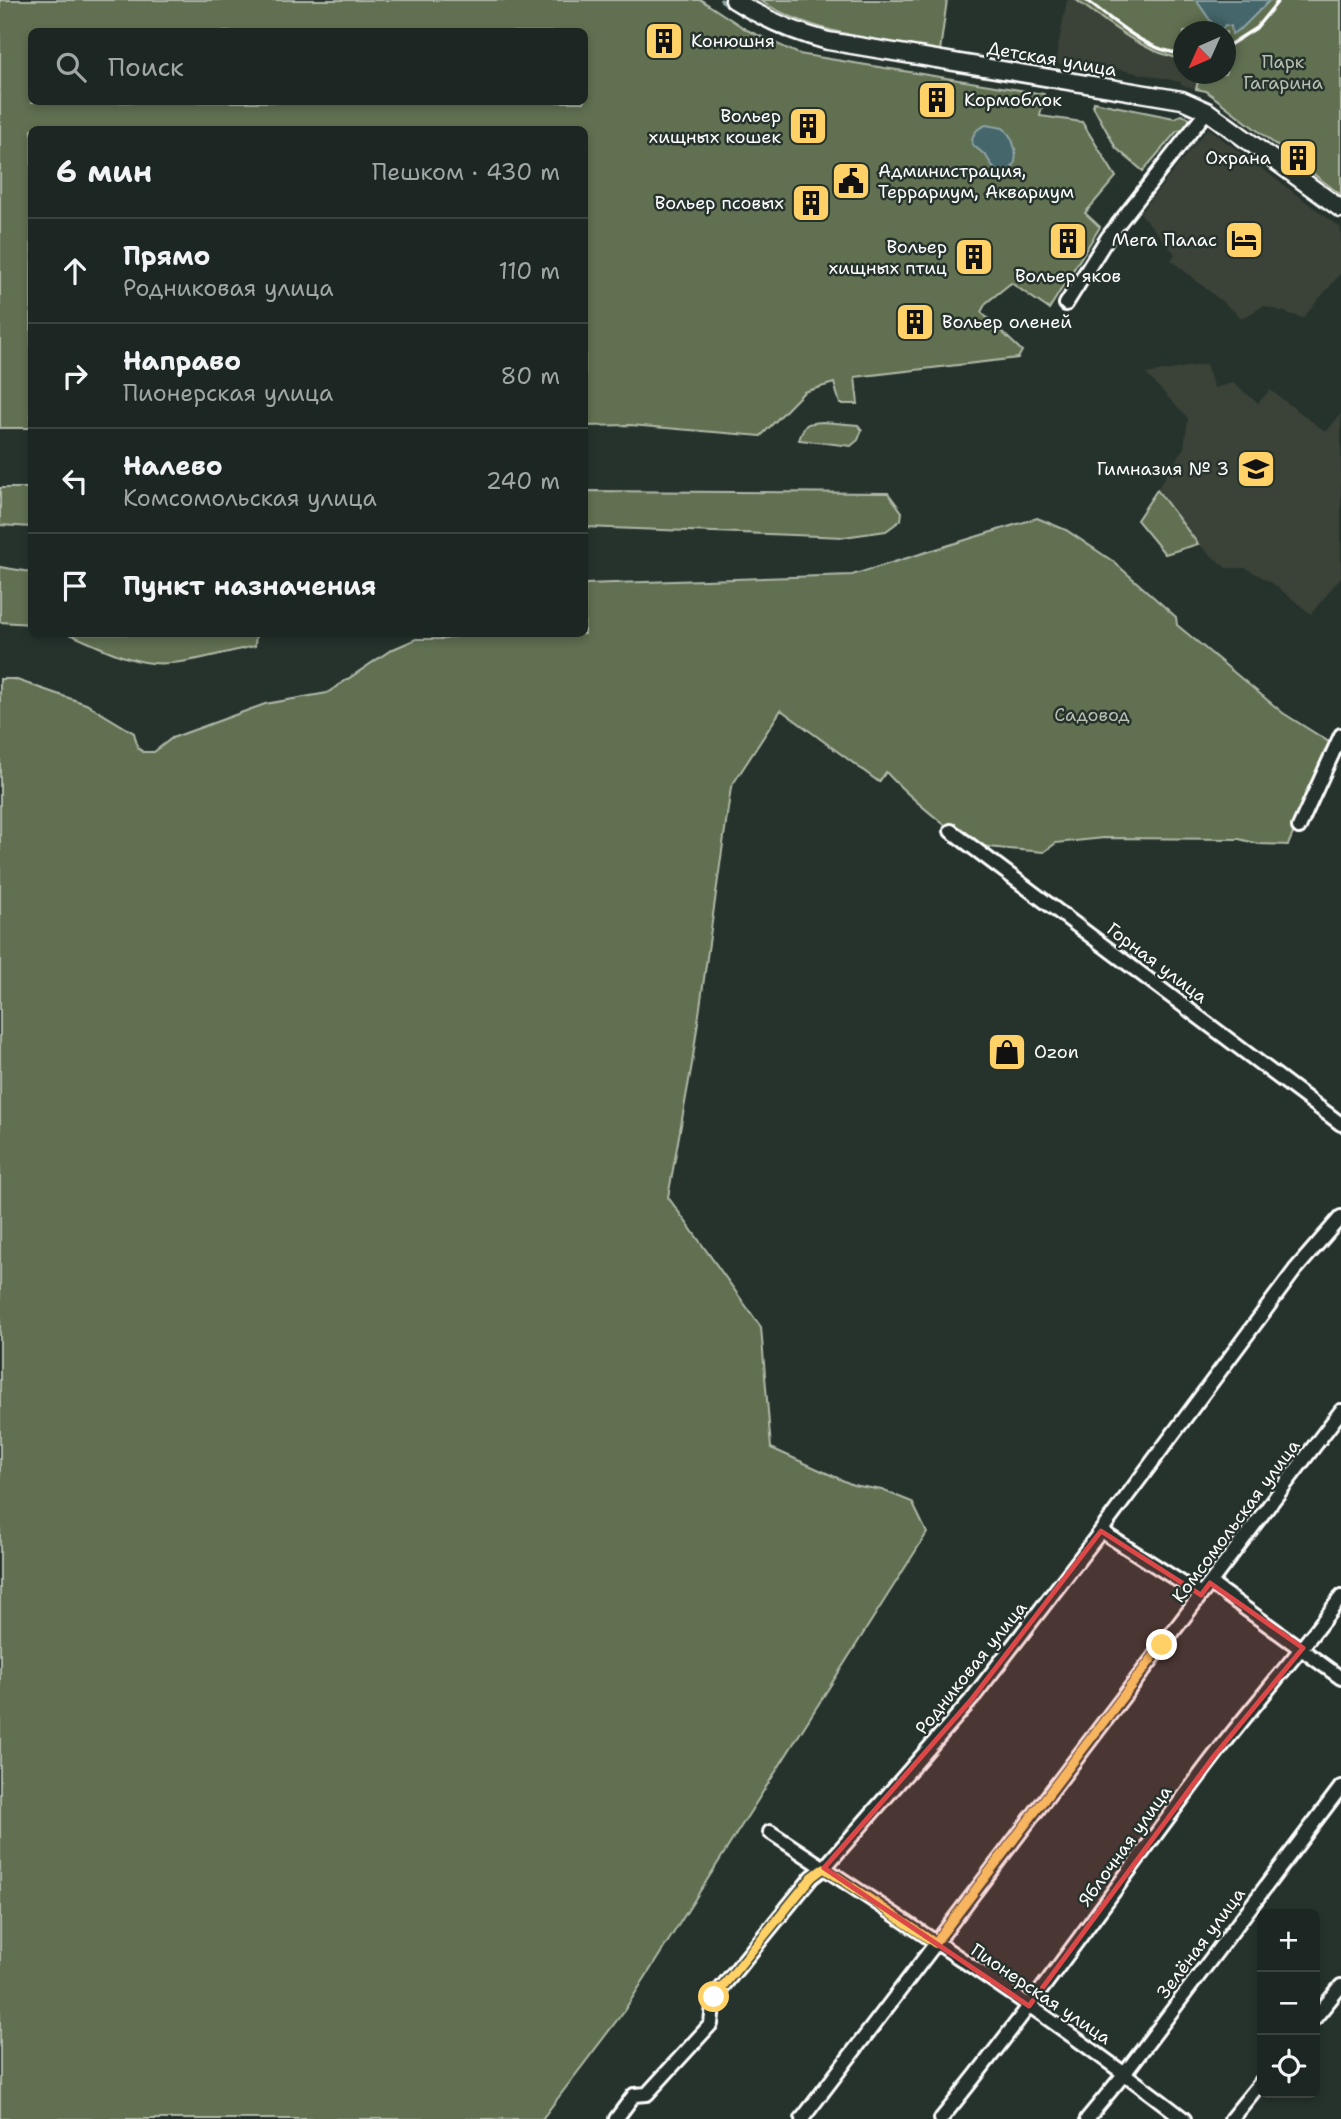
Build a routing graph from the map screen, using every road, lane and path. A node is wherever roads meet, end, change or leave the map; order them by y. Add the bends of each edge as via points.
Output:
1 (734, 0) edge
2 (1207, 111) junction
3 (1341, 209) edge
4 (1066, 304) dead end
5 (1341, 735) edge
6 (1299, 827) dead end
7 (951, 831) dead end
8 (1341, 1124) edge
9 (1341, 1217) edge
10 (1341, 1411) edge
11 (1101, 1531) junction
12 (1210, 1583) junction
13 (1201, 1595) junction
14 (1341, 1597) edge
15 (1303, 1648) junction
16 (1341, 1678) edge
17 (1341, 1787) edge
18 (770, 1832) dead end
19 (824, 1868) junction
20 (935, 1943) junction
21 (1341, 1986) edge
22 (1029, 2006) junction
23 (1320, 2012) edge
24 (1125, 2073) junction
25 (1257, 2087) edge
26 (616, 2119) edge
27 (802, 2119) edge
28 (941, 2119) edge
29 (1087, 2119) edge
30 (1184, 2119) edge
31 (1231, 2119) edge

1 - 2 street, Детская улица via 786,29 828,41 1182,100
2 - 3 street, Детская улица
2 - 4 street via 1108,237
5 - 6 street
7 - 8 street, Горная улица
9 - 11 street, Родниковая улица via 1295,1270
10 - 12 street, Комсомольская улица
11 - 13 street
11 - 19 street, Родниковая улица via 971,1700
12 - 13 street, Комсомольская улица
12 - 15 street
13 - 20 street, Комсомольская улица
14 - 15 street, Яблочная улица
15 - 16 street
15 - 22 street, Яблочная улица via 1214,1756
17 - 24 street, Зелёная улица
18 - 19 street, Пионерская улица
19 - 20 street, Пионерская улица
19 - 26 street, Родниковая улица via 714,1997 711,2024 647,2094 634,2095
20 - 22 street, Пионерская улица
20 - 27 street, Комсомольская улица
21 - 23 street
22 - 24 street, Пионерская улица
22 - 28 street, Яблочная улица
24 - 29 street, Зелёная улица
24 - 30 street, Пионерская улица
25 - 31 street

